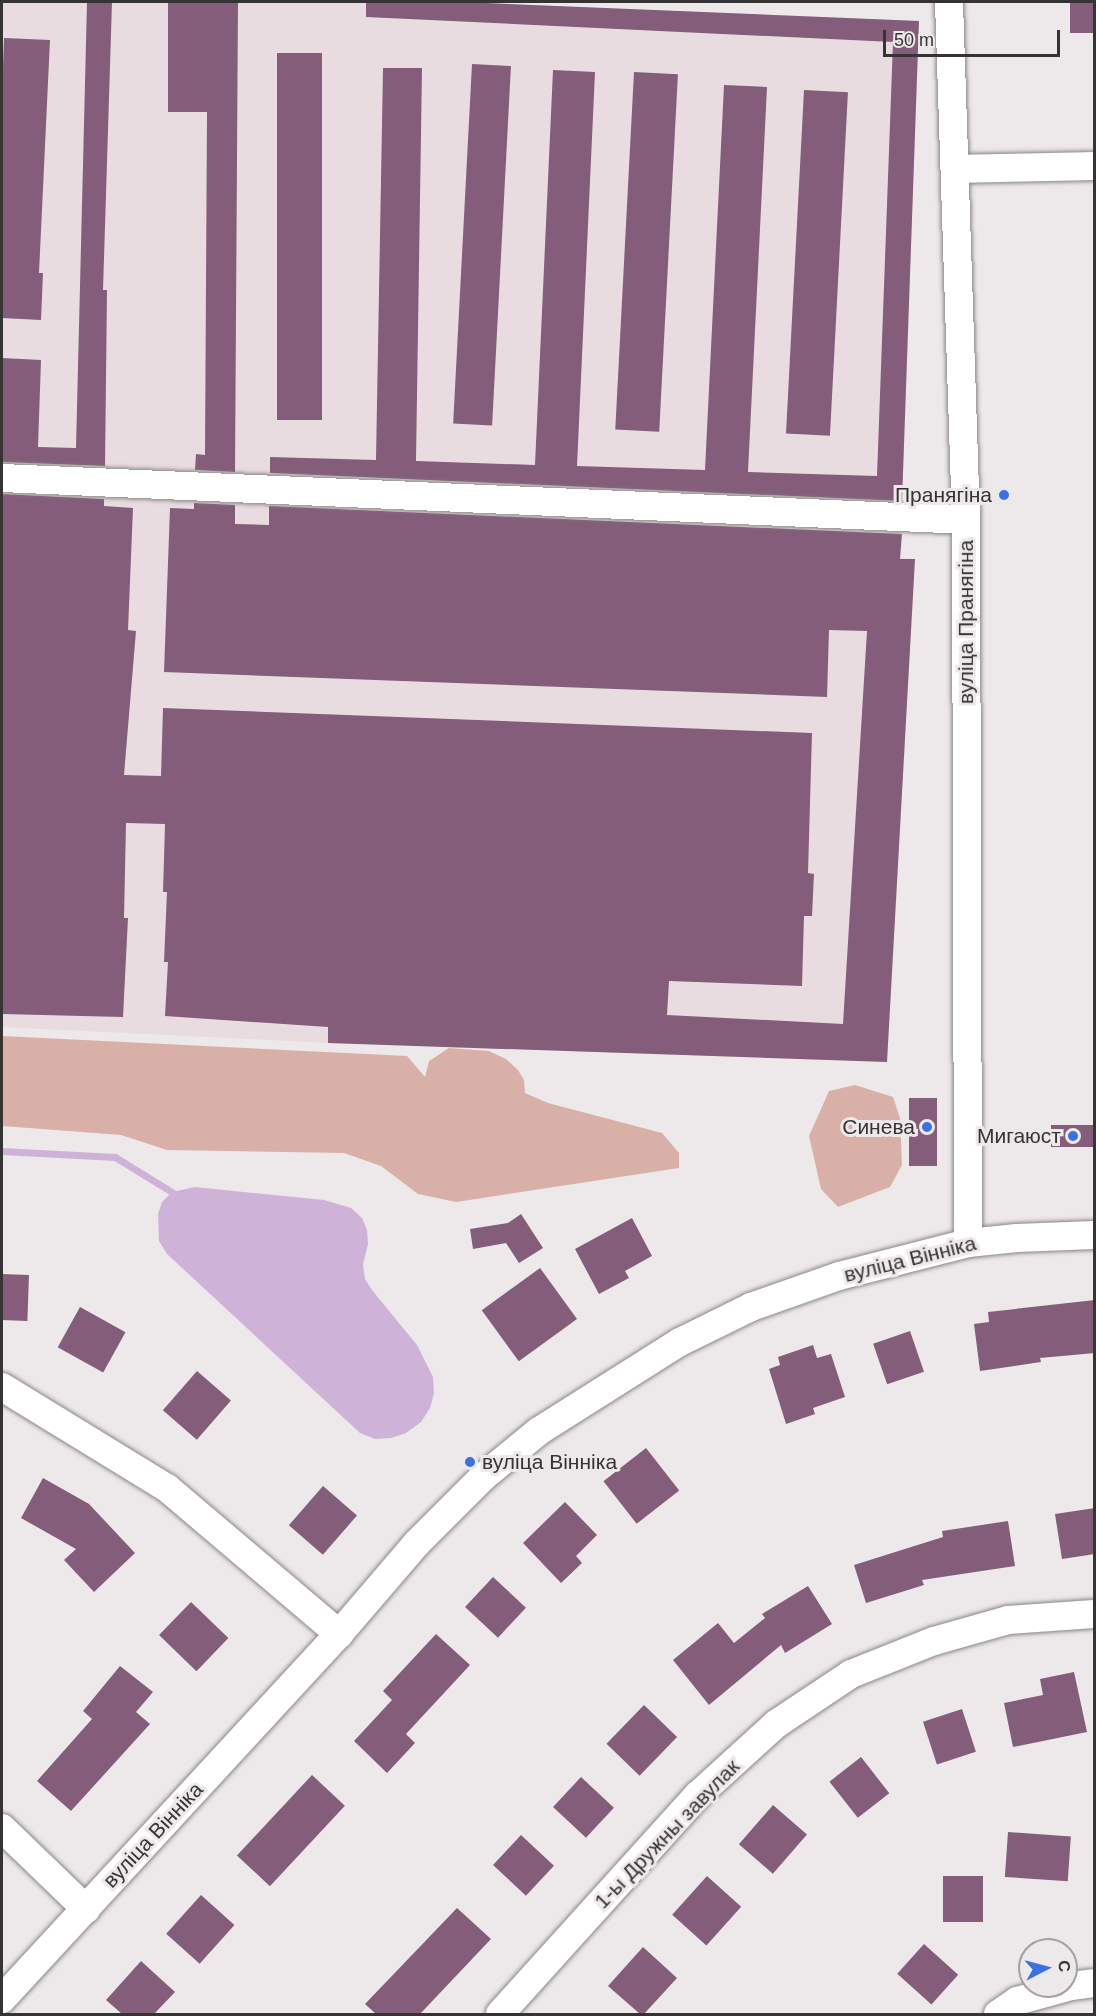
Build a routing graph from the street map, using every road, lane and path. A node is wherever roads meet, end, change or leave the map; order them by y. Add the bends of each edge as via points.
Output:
1 (949, 2) edge
2 (1095, 166) edge
3 (955, 169) junction
4 (2, 478) edge
5 (966, 520) junction
6 (1095, 1235) edge
7 (968, 1243) junction
8 (2, 1387) edge
9 (1095, 1614) edge
10 (339, 1634) junction
11 (2, 1828) edge
12 (86, 1909) junction
13 (1095, 1983) edge
14 (2, 1999) edge
15 (500, 2014) edge
16 (998, 2014) edge

1 - 3 street, вуліца Пранягіна
2 - 3 street
3 - 5 street, вуліца Пранягіна
4 - 5 street
5 - 7 street, вуліца Пранягіна
6 - 7 street, вуліца Вінніка
7 - 10 street, вуліца Вінніка via 839,1276 751,1307 680,1342 590,1397 539,1431 483,1477 417,1543
8 - 10 street via 167,1488
9 - 15 street, 1-ы Дружны завулак via 1008,1620 934,1641 851,1674 832,1686 776,1724 698,1796
10 - 12 street, вуліца Вінніка
11 - 12 street
12 - 14 street, вуліца Вінніка
13 - 16 street via 1017,2001

